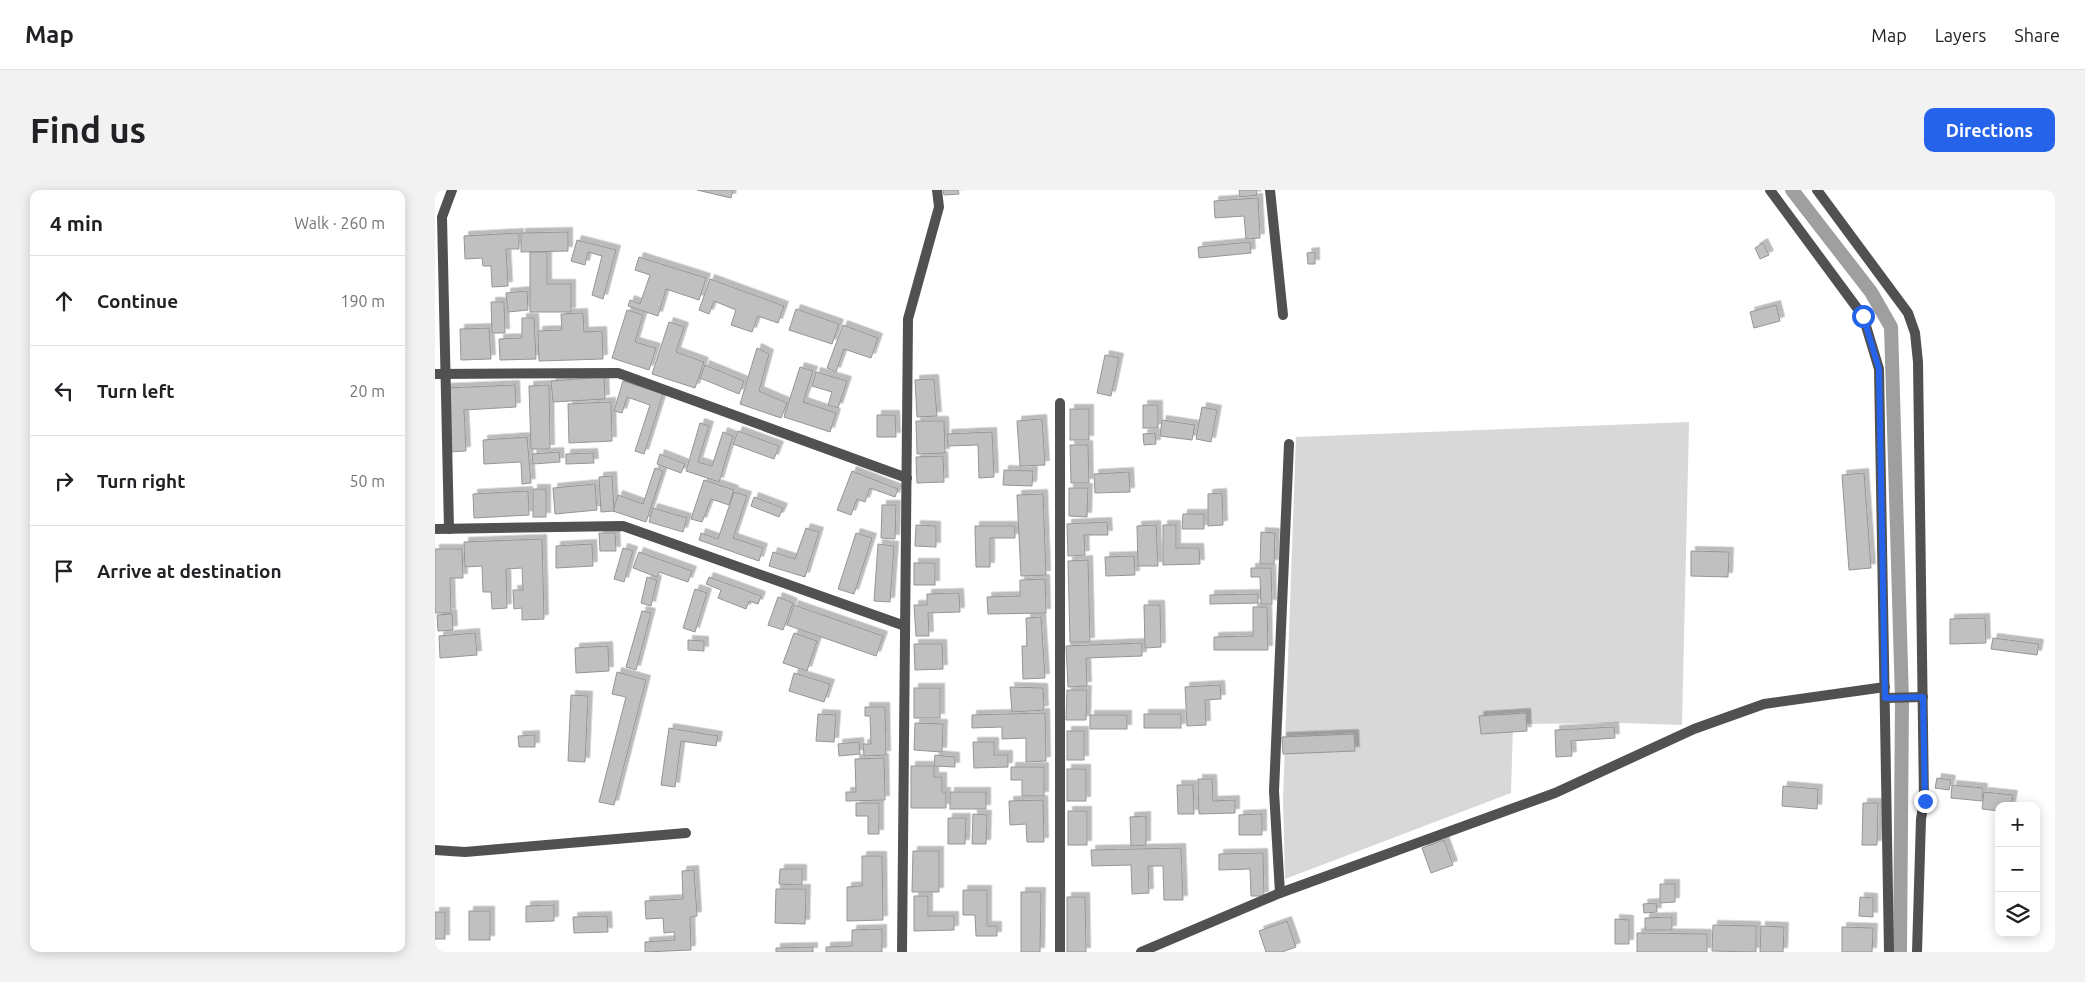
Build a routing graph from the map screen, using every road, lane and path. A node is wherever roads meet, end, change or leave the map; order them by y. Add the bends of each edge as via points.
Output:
1 (452, 190) edge
2 (937, 190) edge
3 (1270, 190) edge
4 (1770, 190) edge
5 (1817, 190) edge
6 (438, 217) edge
7 (1283, 315) dead end
8 (439, 374) edge
9 (1060, 403) dead end
10 (1289, 444) dead end
11 (907, 478) junction
12 (435, 529) edge
13 (449, 529) junction
14 (905, 626) junction
15 (1885, 693) junction
16 (1923, 697) junction
17 (686, 833) dead end
18 (435, 850) edge
19 (1280, 893) junction
20 (902, 952) edge
21 (1061, 952) edge
22 (1141, 952) edge
23 (1889, 952) edge
24 (1917, 952) edge

1 - 6 street
2 - 11 street via 939,207 909,319
3 - 7 street
4 - 15 street via 1863,316 1879,369
5 - 16 street via 1908,313 1915,333
6 - 8 street
8 - 11 street via 619,372
8 - 13 street
9 - 21 street
10 - 19 street via 1274,791
11 - 14 street
12 - 13 street
13 - 14 street via 623,526
14 - 20 street
15 - 16 street
15 - 19 street via 1764,704 1694,729 1555,793
15 - 23 street
16 - 24 street via 1925,801 1921,819
17 - 18 street via 465,852
19 - 22 street

